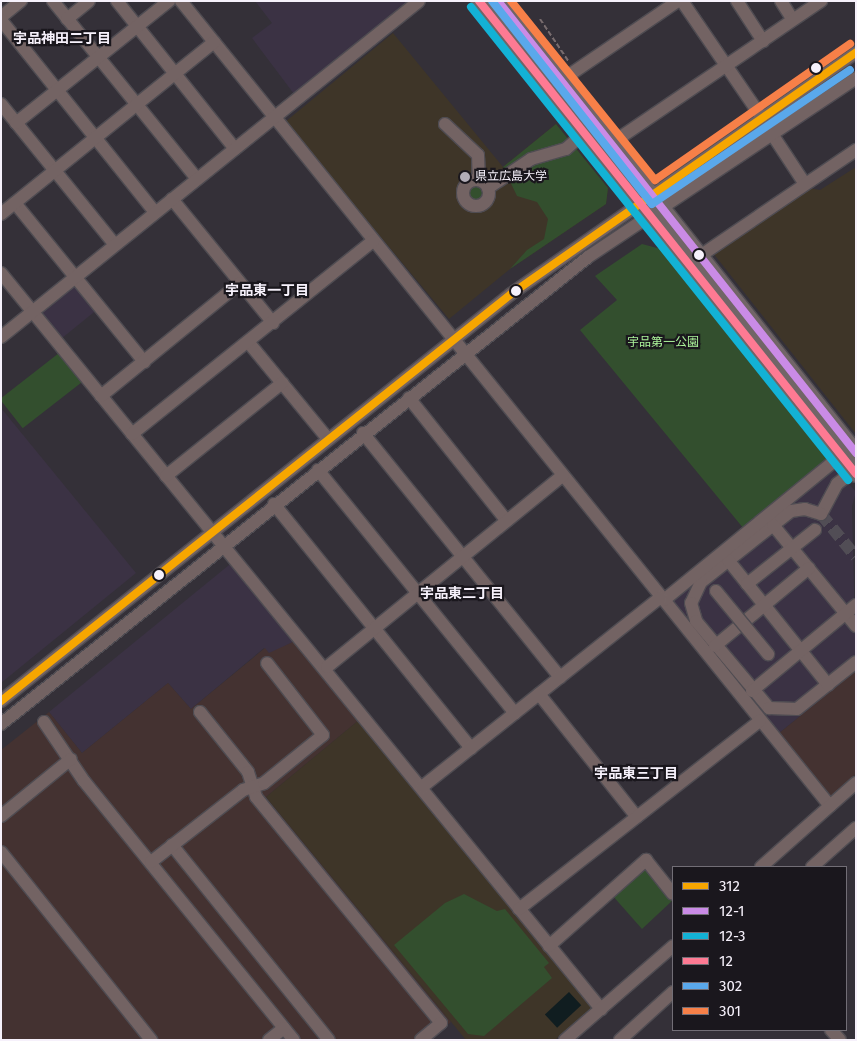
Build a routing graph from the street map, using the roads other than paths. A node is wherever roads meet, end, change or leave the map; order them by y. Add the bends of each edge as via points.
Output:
1 (21, 1) edge
2 (53, 1) edge
3 (89, 1) edge
4 (117, 1) edge
5 (169, 1) edge
6 (181, 1) edge
7 (419, 1) edge
8 (479, 1) edge
9 (498, 1) edge
10 (680, 1) edge
11 (737, 1) edge
12 (781, 1) edge
13 (821, 1) edge
14 (1, 19) edge
15 (67, 19) junction
16 (793, 20) junction
17 (138, 28) junction
18 (763, 41) junction
19 (214, 42) junction
20 (856, 52) edge
21 (99, 58) junction
22 (728, 65) junction
23 (175, 73) junction
24 (856, 78) edge
25 (562, 80) junction
26 (58, 90) junction
27 (1, 104) edge
28 (137, 104) junction
29 (760, 115) junction
30 (275, 118) junction
31 (16, 123) junction
32 (445, 124) dead end
33 (584, 133) junction
34 (772, 134) junction
35 (95, 138) junction
36 (612, 143) junction
37 (235, 149) junction
38 (856, 150) edge
39 (54, 171) junction
40 (197, 179) junction
41 (805, 184) junction
42 (646, 198) junction
43 (172, 199) junction
44 (15, 203) junction
45 (664, 207) junction
46 (154, 212) junction
47 (1, 214) edge
48 (650, 217) junction
49 (373, 241) junction
50 (115, 245) junction
51 (700, 256) junction
52 (1, 273) edge
53 (75, 278) junction
54 (240, 283) junction
55 (33, 312) junction
56 (273, 324) junction
57 (1, 337) edge
58 (453, 340) junction
59 (249, 343) junction
60 (465, 354) junction
61 (144, 362) junction
62 (282, 383) junction
63 (101, 396) junction
64 (409, 398) junction
65 (363, 433) junction
66 (132, 434) junction
67 (328, 439) junction
68 (851, 450) edge
69 (318, 470) junction
70 (855, 472) edge
71 (563, 475) junction
72 (166, 476) junction
73 (274, 504) junction
74 (507, 520) junction
75 (773, 525) junction
76 (815, 530) dead end
77 (212, 532) junction
78 (224, 545) junction
79 (792, 548) junction
80 (462, 557) junction
81 (728, 560) junction
82 (809, 568) junction
83 (706, 578) junction
84 (747, 584) junction
85 (418, 592) junction
86 (662, 598) junction
87 (764, 605) junction
88 (851, 609) edge
89 (856, 626) edge
90 (374, 628) junction
91 (715, 646) junction
92 (800, 651) junction
93 (856, 662) edge
94 (267, 663) dead end
95 (327, 667) junction
96 (779, 669) junction
97 (560, 678) junction
98 (828, 685) junction
99 (752, 691) junction
100 (539, 694) junction
101 (1, 701) edge
102 (200, 712) dead end
103 (515, 712) junction
104 (760, 721) junction
105 (44, 722) dead end
106 (1, 724) edge
107 (471, 748) junction
108 (71, 759) junction
109 (856, 783) edge
110 (253, 787) junction
111 (422, 787) junction
112 (830, 806) junction
113 (1, 816) edge
114 (636, 817) junction
115 (856, 828) edge
116 (172, 845) junction
117 (1, 852) edge
118 (150, 862) junction
119 (762, 866) edge
120 (813, 866) edge
121 (672, 893) edge
122 (519, 909) junction
123 (548, 946) junction
124 (672, 947) edge
125 (672, 993) edge
126 (601, 1008) junction
127 (284, 1028) junction
128 (151, 1040) edge
129 (269, 1040) edge
130 (294, 1040) edge
131 (329, 1040) edge
132 (420, 1040) edge
133 (565, 1040) edge
134 (620, 1040) edge

1 - 14 street
2 - 15 street
3 - 15 street
4 - 17 street
5 - 17 street
6 - 19 street
7 - 30 street via 379,39
8 - 33 main road
9 - 25 main road
10 - 22 street
10 - 25 street
11 - 18 street
12 - 16 street
13 - 16 street
14 - 26 street
15 - 21 street
16 - 18 street
17 - 21 street
17 - 23 street
18 - 22 street
19 - 23 street
19 - 30 street
20 - 29 street
21 - 26 street
21 - 28 street
22 - 29 street
22 - 36 street
23 - 28 street
23 - 37 street
24 - 34 street
25 - 36 main road
26 - 31 street
26 - 35 street
27 - 31 street
28 - 35 street
28 - 40 street
29 - 42 street
30 - 37 street
30 - 49 street
31 - 39 street
32 - 33 street via 478,155 484,184 524,163 566,149
33 - 42 main road
34 - 41 street
34 - 45 street
35 - 39 street
35 - 46 street
36 - 42 main road
37 - 40 street
38 - 41 street
39 - 44 street
39 - 50 street
40 - 43 street
41 - 51 street
42 - 45 main road
42 - 48 main road
42 - 58 street
43 - 46 street
43 - 54 street
44 - 47 street
44 - 53 street
45 - 48 street
45 - 51 main road
46 - 50 street
48 - 60 street via 588,258
48 - 68 main road
49 - 56 street
49 - 58 street
50 - 53 street
51 - 68 main road
52 - 55 street
53 - 55 street
53 - 61 street
54 - 56 street
54 - 61 street
55 - 57 street
55 - 63 street
56 - 59 street
58 - 60 street
58 - 67 street
59 - 62 street
59 - 66 street
60 - 64 street
60 - 71 street
61 - 63 street
62 - 67 street
62 - 72 street
63 - 66 street
64 - 65 street
64 - 74 street
65 - 69 street
65 - 80 street
66 - 72 street
67 - 77 street
68 - 70 main road
68 - 86 street
69 - 73 street
69 - 85 street
70 - 75 street via 837,484 821,514 797,509
71 - 74 street
71 - 86 street
72 - 77 street
73 - 78 street
73 - 90 street
74 - 80 street
75 - 79 street
75 - 81 street
76 - 79 street
77 - 78 street
77 - 101 street
78 - 95 street
78 - 106 street
79 - 82 street
79 - 84 street
80 - 85 street
80 - 97 street
81 - 83 street
81 - 84 street
82 - 87 street
82 - 88 street
83 - 91 street via 693,594 692,614
83 - 96 street, bridge
84 - 87 street
85 - 90 street
85 - 103 street
86 - 97 street
86 - 104 street
87 - 91 street
87 - 92 street
88 - 89 street
88 - 92 street
90 - 95 street
90 - 107 street
91 - 99 street
92 - 96 street
92 - 98 street
93 - 98 street
94 - 110 street via 323,735 264,784
95 - 111 street
96 - 99 street
97 - 100 street
98 - 99 street via 797,709 786,712 769,708
100 - 103 street
100 - 114 street
102 - 110 street via 248,772
103 - 107 street
104 - 112 street
104 - 114 street
105 - 108 street
107 - 111 street
108 - 113 street
108 - 118 street
109 - 112 street
110 - 116 street
110 - 132 street via 256,797 441,1023
111 - 122 street
112 - 119 street
114 - 122 street
115 - 120 street
116 - 118 street
116 - 131 street
117 - 128 street
118 - 127 street
121 - 123 street via 646,860
122 - 123 street
123 - 126 street
124 - 126 street
125 - 134 street
126 - 133 street
127 - 129 street
127 - 130 street

